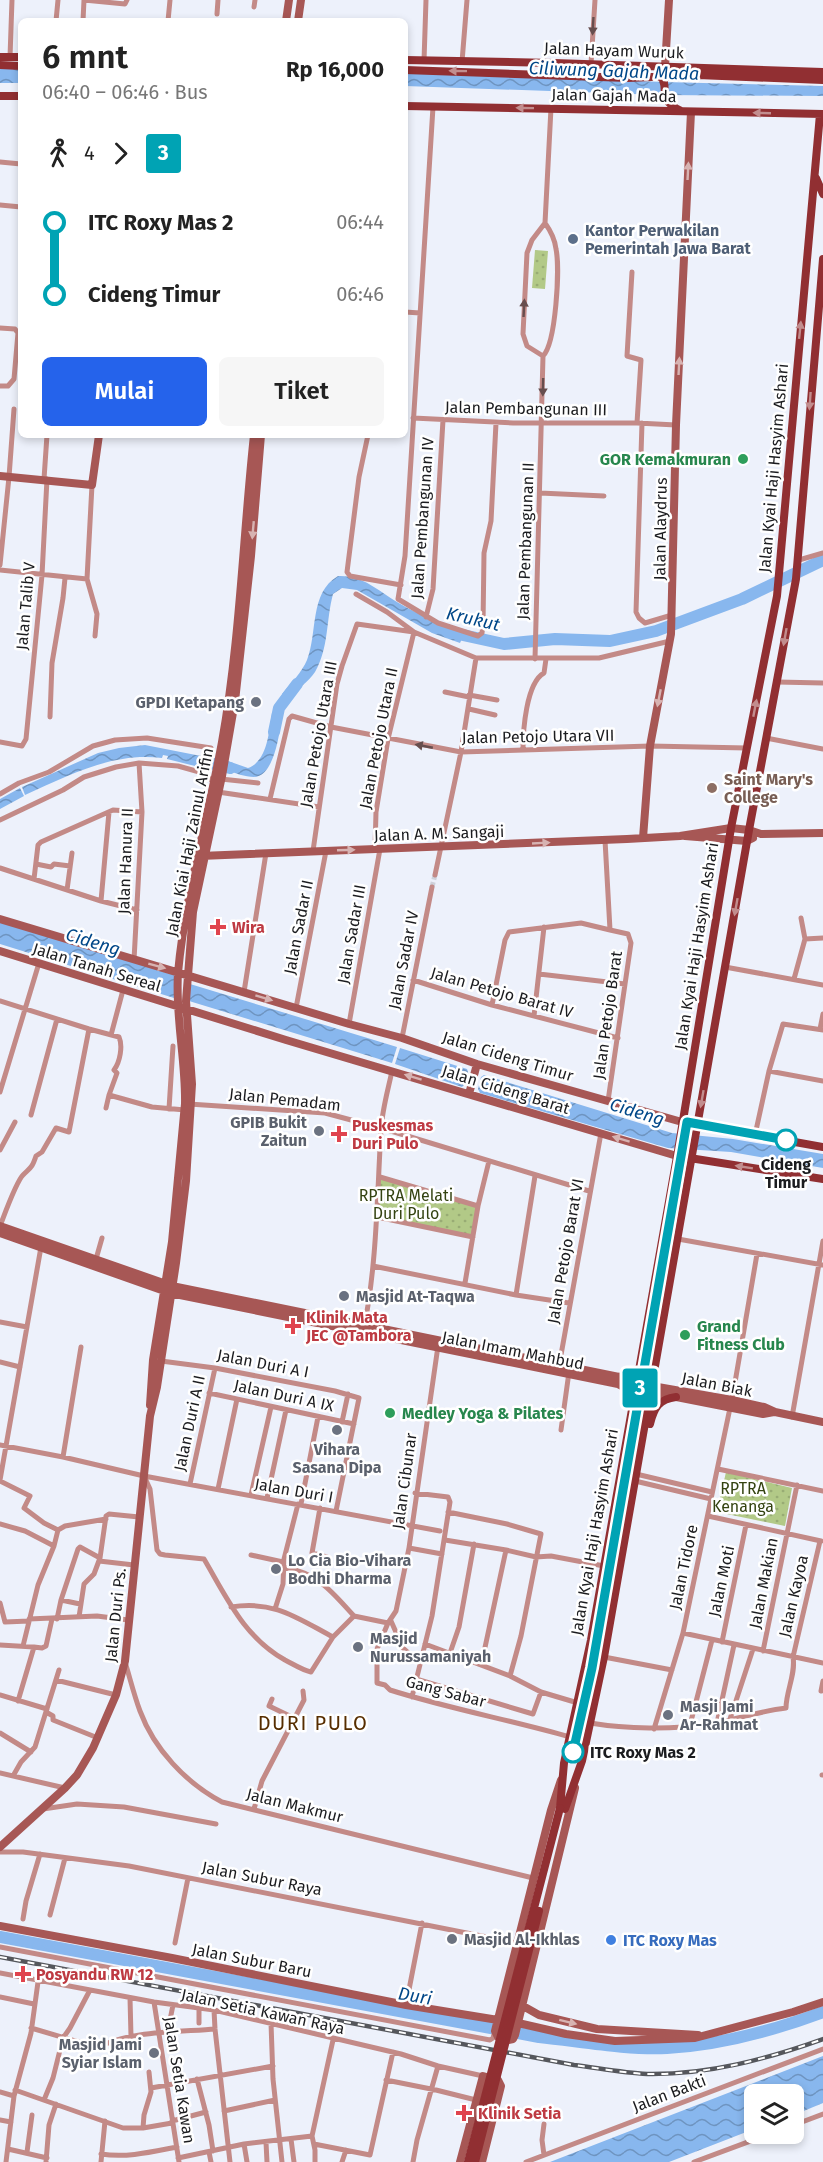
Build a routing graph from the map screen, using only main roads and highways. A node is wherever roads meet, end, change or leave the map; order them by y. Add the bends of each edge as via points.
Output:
1 (0, 57) edge
2 (18, 57) edge
3 (408, 60) edge
4 (0, 65) edge
5 (18, 66) edge
6 (408, 70) edge
7 (823, 72) edge
8 (662, 78) junction
9 (823, 80) edge
10 (0, 96) edge
11 (18, 96) edge
12 (408, 106) edge
13 (681, 112) junction
14 (822, 114) edge
15 (815, 175) junction
16 (823, 194) edge
17 (823, 259) edge
18 (682, 1124) junction
19 (698, 1125) junction
20 (823, 1147) edge
21 (677, 1154) junction
22 (692, 1157) junction
23 (823, 1179) edge
24 (676, 1397) road end
25 (641, 1450) junction
26 (562, 1808) junction
27 (468, 2162) edge
28 (475, 2162) edge

1 - 2 main road
3 - 7 main road, Jalan Hayam Wuruk
4 - 5 main road
8 -> 6 main road, Jalan Hayam Wuruk
8 - 9 main road, Jalan Hayam Wuruk via 736,75
8 - 13 main road via 664,96
10 - 11 main road
13 -> 12 main road, Jalan Gajah Mada
14 -> 13 main road, Jalan Gajah Mada
14 - 15 main road, Jalan Kyai Haji Hasyim Ashari
15 - 16 main road
18 -> 15 main road, Jalan Kyai Haji Hasyim Ashari via 731,828 779,581
17 -> 19 main road, Jalan Kyai Haji Hasyim Ashari via 796,579
18 - 19 main road, Jalan Cideng Timur
18 - 21 main road, Jalan Kyai Haji Hasyim Ashari
19 - 20 main road, Jalan Cideng Timur
19 - 22 main road, Jalan Kyai Haji Hasyim Ashari
21 - 22 main road, Jalan Cideng Barat
21 - 26 main road, Jalan Kyai Haji Hasyim Ashari via 562,1779
23 -> 22 main road, Jalan Cideng Barat
22 - 25 main road, Jalan Kyai Haji Hasyim Ashari
24 - 25 main road via 659,1403
25 - 26 main road, Jalan Kyai Haji Hasyim Ashari via 590,1722 575,1781
26 - 27 main road, Jalan Kyai Haji Hasyim Ashari, bridge
26 - 28 main road, Jalan Kyai Haji Hasyim Ashari, bridge

